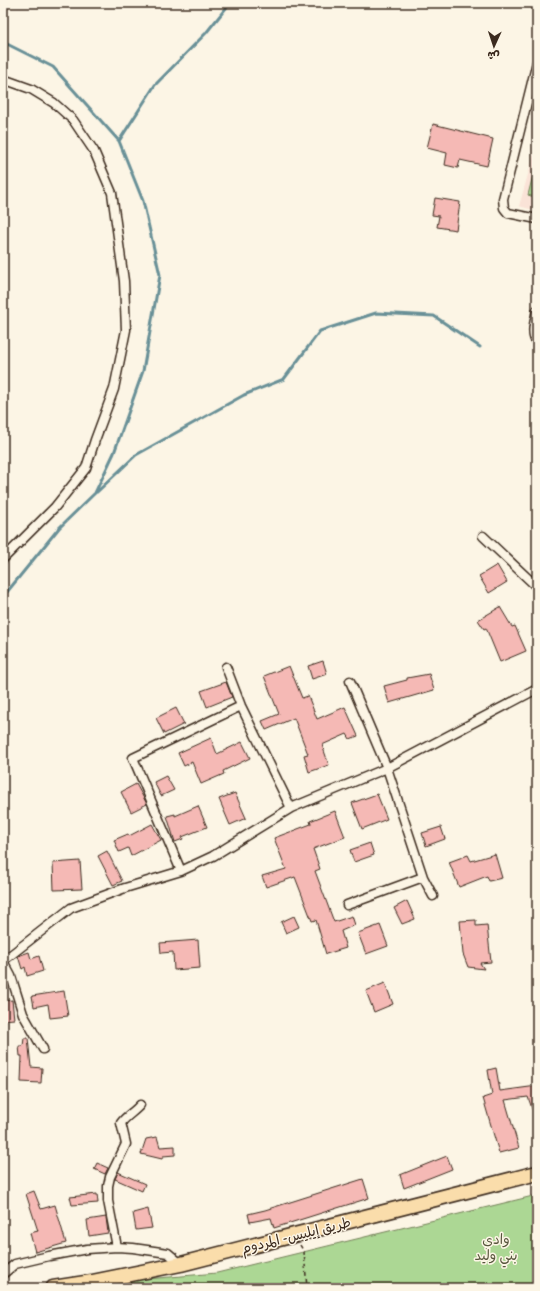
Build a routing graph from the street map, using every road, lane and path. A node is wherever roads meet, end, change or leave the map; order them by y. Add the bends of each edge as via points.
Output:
1 (537, 62) edge
2 (3, 79) edge
3 (537, 219) edge
4 (537, 310) edge
5 (537, 343) edge
6 (483, 536) dead end
7 (3, 559) edge
8 (537, 587) edge
9 (226, 667) dead end
10 (350, 680) dead end
11 (537, 689) edge
12 (240, 706) junction
13 (387, 768) junction
14 (291, 808) junction
15 (180, 871) junction
16 (423, 876) junction
17 (433, 896) dead end
18 (347, 905) dead end
19 (3, 961) edge
20 (43, 1049) dead end
21 (140, 1105) dead end
22 (537, 1172) edge
23 (295, 1235) junction
24 (117, 1247) junction
25 (181, 1264) junction
26 (3, 1274) edge
27 (53, 1288) edge
28 (307, 1288) edge

1 - 3 street via 503,199 504,208 508,213
2 - 7 street via 31,89 54,103 73,120 94,151 112,193 124,281 126,330 114,389 86,468 55,507
4 - 5 street via 534,332
6 - 8 street
9 - 12 street
10 - 13 street
11 - 13 street
12 - 14 street
12 - 15 street via 133,758
13 - 14 street
13 - 16 street
14 - 15 street via 213,856
15 - 19 street via 71,908
16 - 17 street
16 - 18 street
19 - 20 street via 11,976 23,1014
21 - 24 street via 121,1123 126,1144 108,1186 108,1201
22 - 23 highway, طريق إيليس- المردوم
23 - 25 highway, طريق إيليس- المردوم
23 - 28 path via 304,1252
24 - 25 street via 168,1253
24 - 26 street via 49,1256 16,1264
25 - 27 highway, طريق إيليس- المردوم

